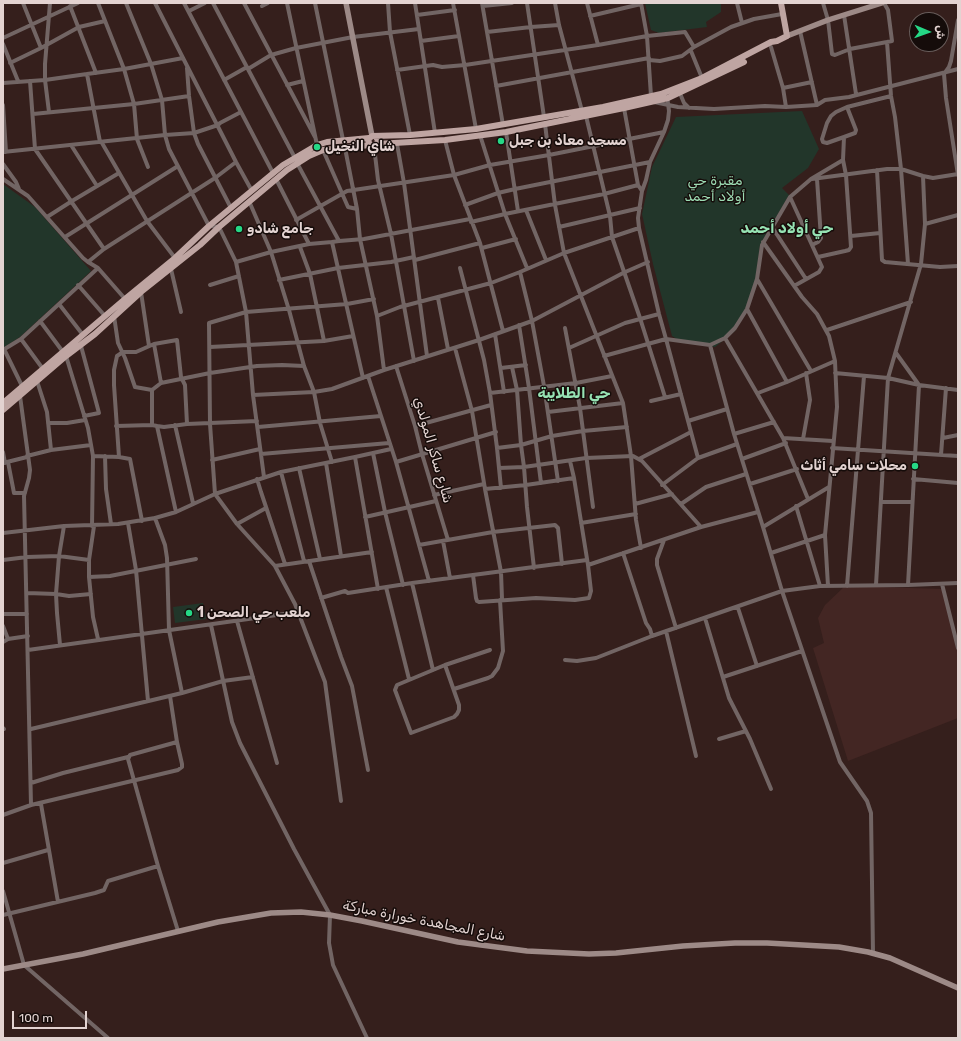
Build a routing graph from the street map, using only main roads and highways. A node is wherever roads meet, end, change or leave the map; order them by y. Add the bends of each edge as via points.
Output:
1 (780, 3) edge
2 (777, 41) junction
3 (679, 90) junction
4 (652, 99) junction
5 (373, 141) junction
6 (296, 160) junction
7 (275, 176) junction
8 (127, 301) junction
9 (64, 354) junction
10 (3, 403) edge
11 (3, 410) edge

1 - 2 main road via 787,36
2 - 3 main road
2 - 3 main road via 771,47 734,67
3 - 4 main road
4 - 5 main road via 503,125
4 - 5 main road via 624,108 506,132 397,144
5 - 6 main road via 323,150
5 - 6 main road via 327,142 316,146
6 - 7 main road
7 - 8 main road via 200,245
7 - 8 main road via 209,226
8 - 9 main road via 105,316
8 - 9 main road via 81,346
9 - 10 main road
9 - 11 main road

